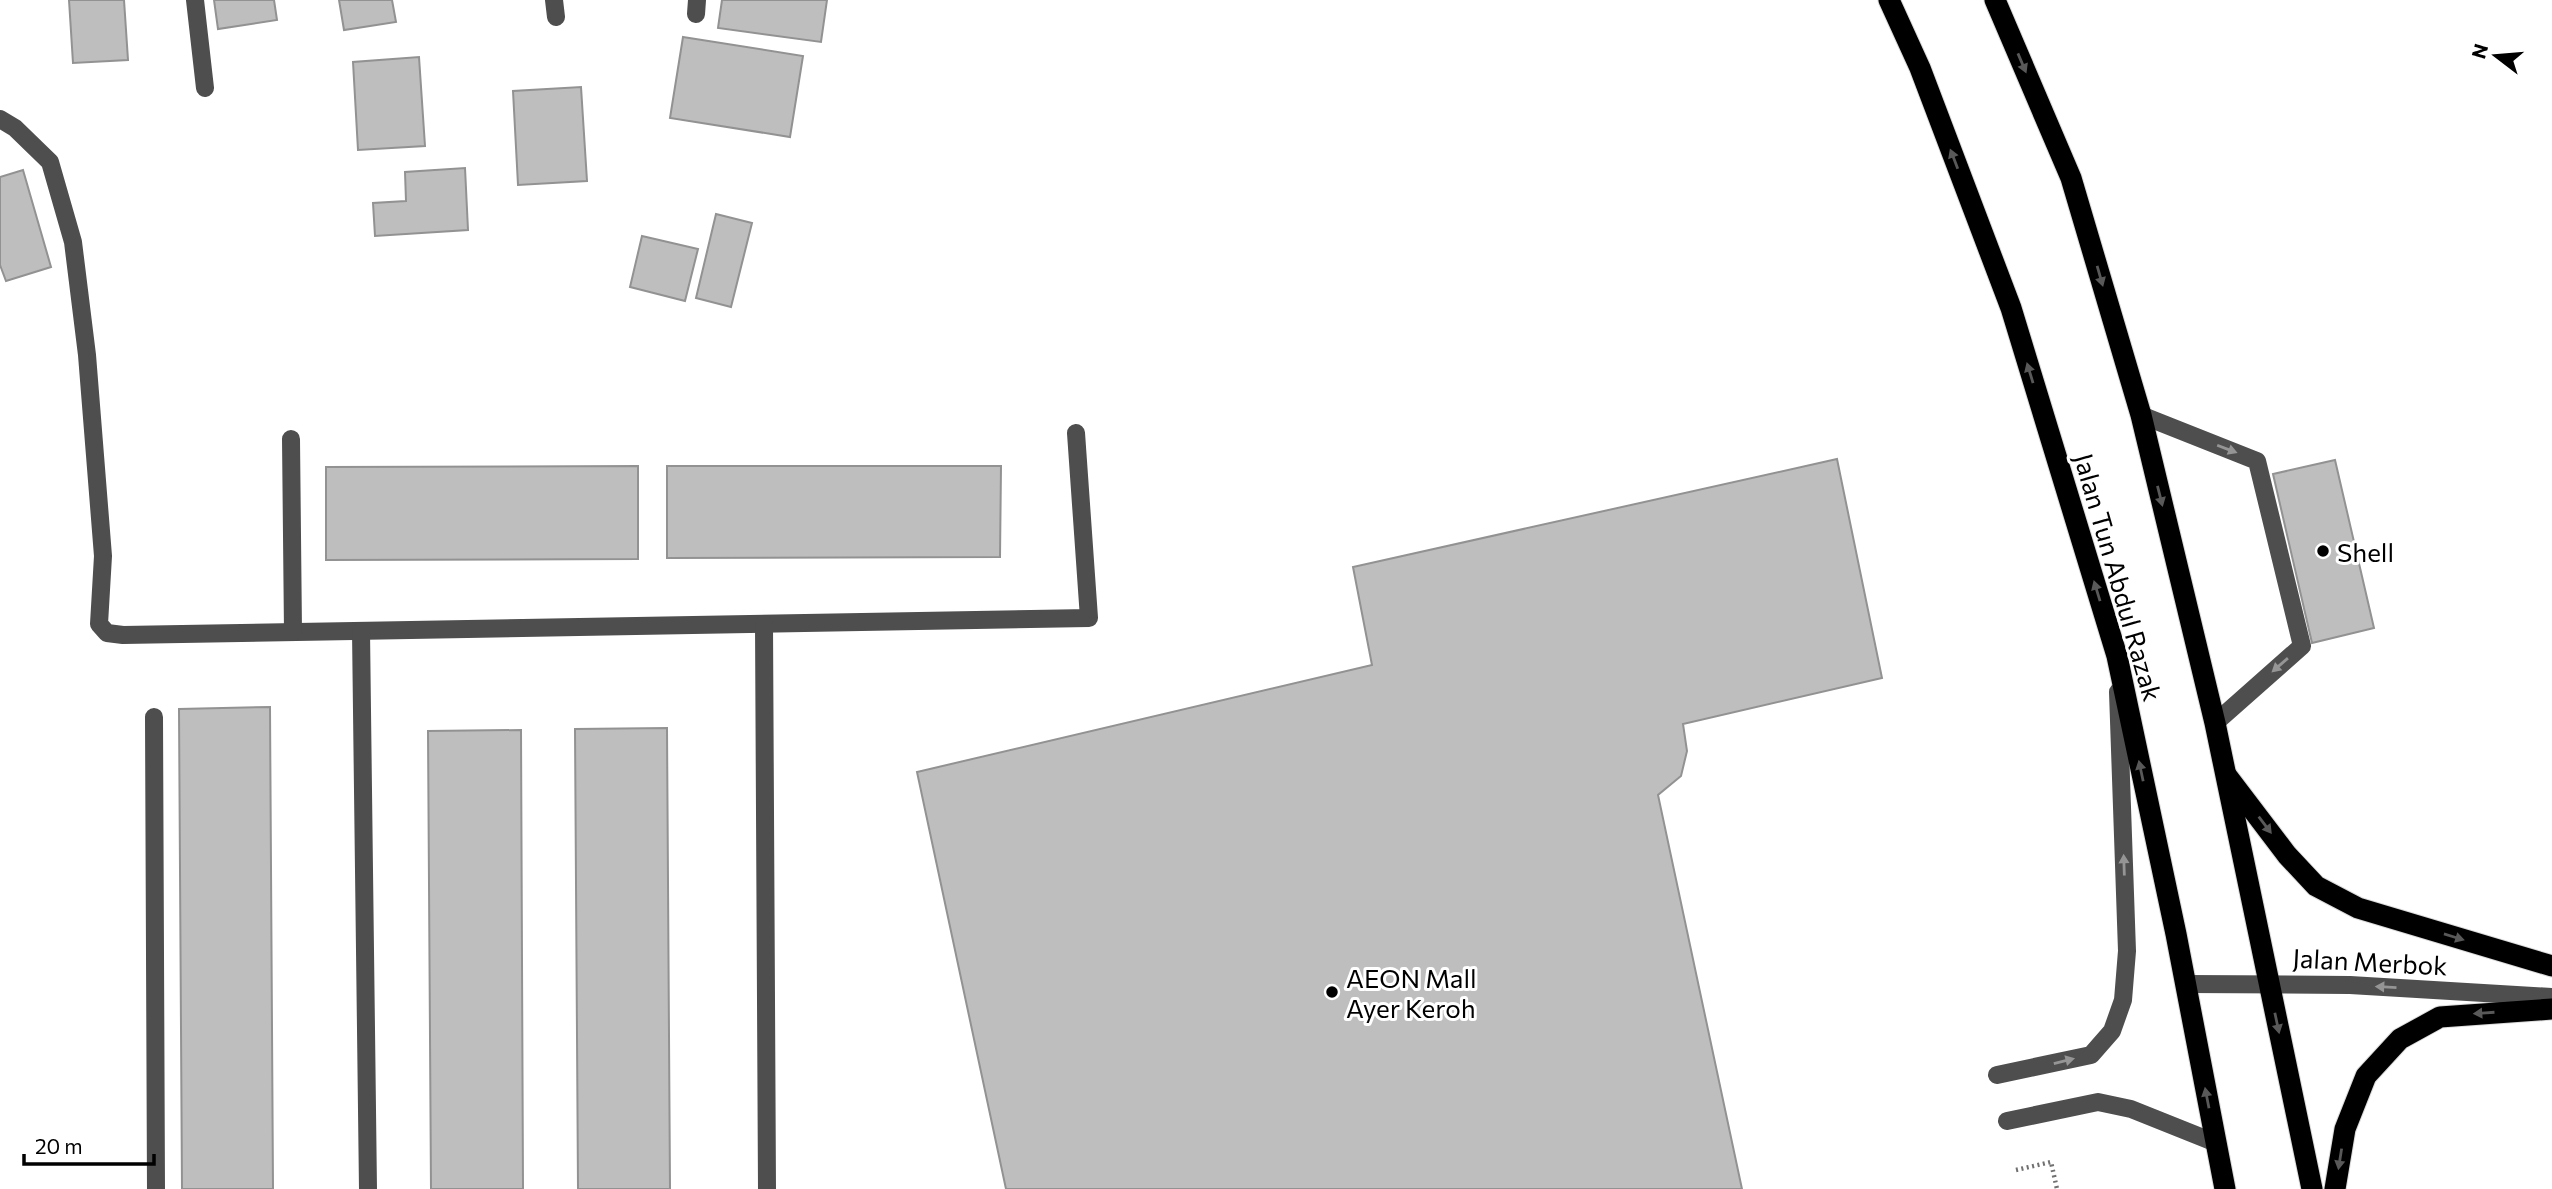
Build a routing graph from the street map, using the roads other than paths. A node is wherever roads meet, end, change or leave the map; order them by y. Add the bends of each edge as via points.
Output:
1 (195, 0) edge
2 (1889, 0) edge
3 (1995, 0) edge
4 (205, 88) dead end
5 (0, 119) edge
6 (2141, 415) junction
7 (1076, 433) dead end
8 (291, 439) dead end
9 (764, 624) junction
10 (361, 631) junction
11 (293, 632) junction
12 (2116, 656) junction
13 (154, 717) dead end
14 (2215, 723) junction
15 (2224, 771) junction
16 (2552, 966) edge
17 (2268, 983) junction
18 (2186, 984) junction
19 (2552, 997) edge
20 (2552, 1009) edge
21 (1997, 1075) dead end
22 (2007, 1121) dead end
23 (2216, 1143) junction
24 (156, 1189) edge
25 (369, 1189) edge
26 (766, 1189) edge
27 (2225, 1189) edge
28 (2312, 1189) edge
29 (2335, 1189) edge

1 - 4 street
12 -> 2 highway, Jalan Tun Abdul Razak via 2011,308 1920,68
3 -> 6 highway, Jalan Tun Abdul Razak via 2071,178
5 - 11 street via 50,162 73,243 103,556 99,624 107,633 123,635
6 -> 14 highway, Jalan Tun Abdul Razak
6 -> 14 street via 2257,461 2302,646
7 - 9 street via 1089,618
8 - 11 street
9 - 10 street
9 - 26 street
10 - 11 street
10 - 25 street
18 -> 12 highway, Jalan Tun Abdul Razak
21 -> 12 street via 2091,1055 2112,1031 2123,1000 2127,951
13 - 24 street
14 - 15 highway, Jalan Tun Abdul Razak
15 -> 16 highway via 2316,886 2358,908
15 - 17 highway, Jalan Tun Abdul Razak
17 - 18 street, Jalan Merbok
19 -> 17 street, Jalan Merbok
17 -> 28 highway, Jalan Tun Abdul Razak
23 -> 18 highway, Jalan Tun Abdul Razak
20 -> 29 highway via 2440,1017 2400,1039 2366,1076 2345,1129
22 - 23 street via 2098,1102 2131,1109
23 - 27 highway, Jalan Tun Abdul Razak

